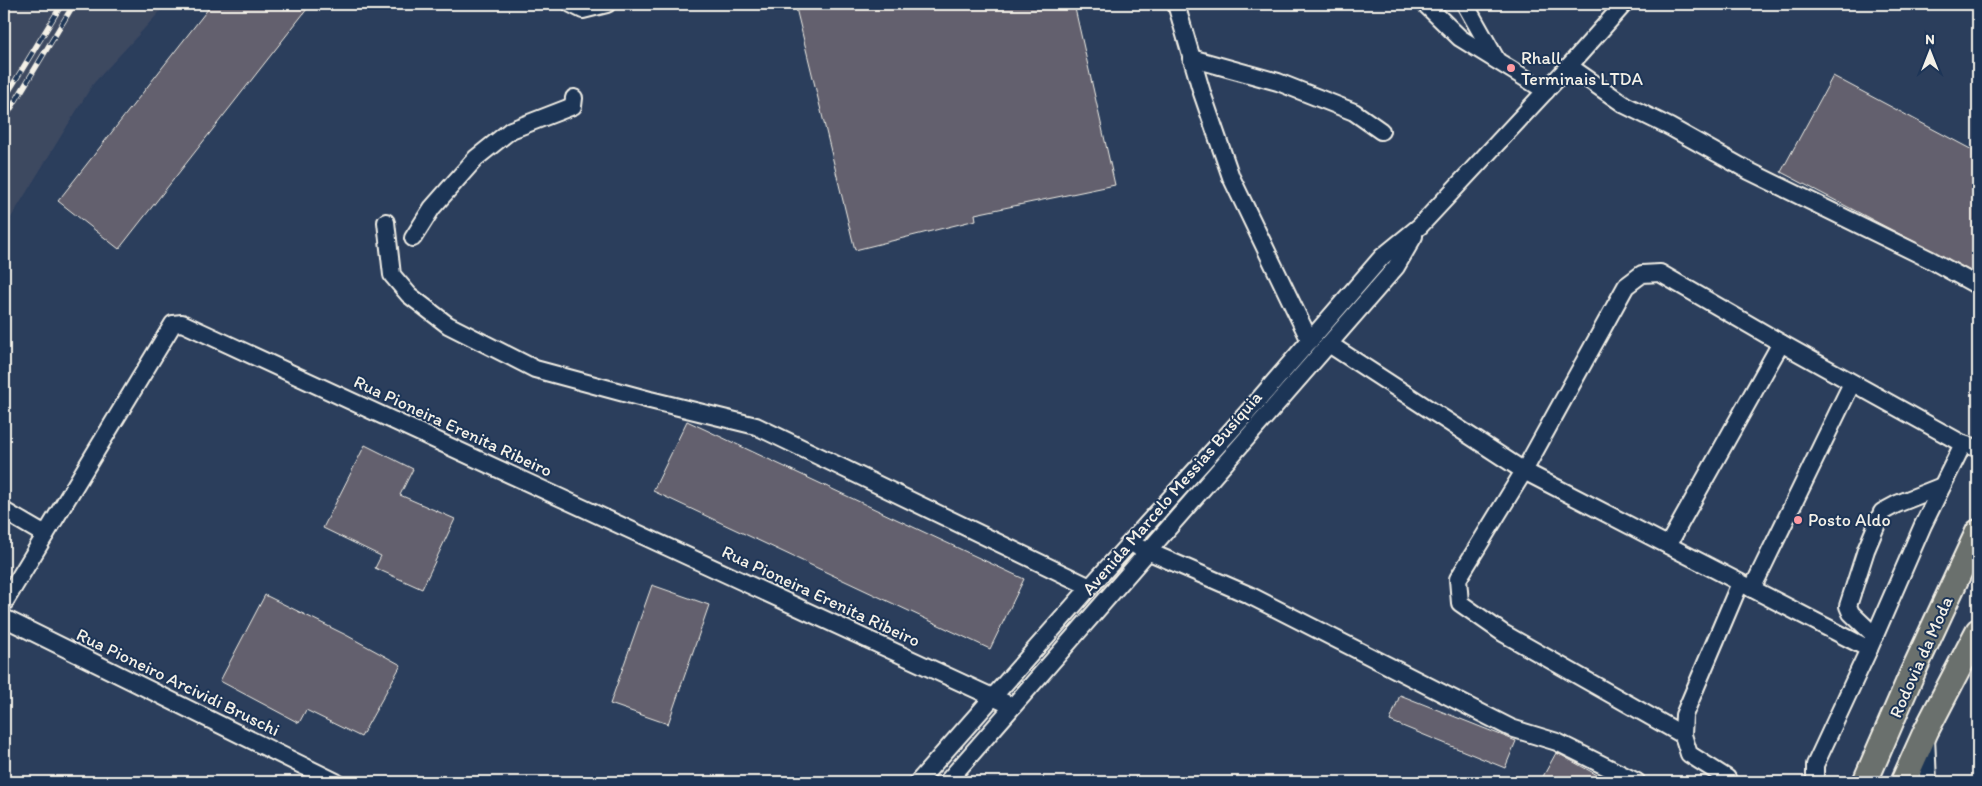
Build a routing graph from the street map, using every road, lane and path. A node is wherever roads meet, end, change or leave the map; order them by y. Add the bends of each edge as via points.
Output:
1 (571, 4) edge
2 (607, 4) edge
3 (1176, 4) edge
4 (1425, 4) edge
5 (1465, 4) edge
6 (1624, 4) edge
7 (1191, 58) junction
8 (1496, 59) junction
9 (1569, 66) junction
10 (1546, 91) junction
11 (574, 98) dead end
12 (1381, 131) dead end
13 (386, 222) dead end
14 (1420, 226) junction
15 (413, 238) dead end
16 (1978, 286) edge
17 (1310, 341) junction
18 (1781, 343) junction
19 (1329, 344) junction
20 (1852, 383) junction
21 (1248, 412) junction
22 (1261, 422) junction
23 (1971, 446) edge
24 (1524, 471) junction
25 (1942, 486) junction
26 (4, 511) edge
27 (1978, 532) edge
28 (45, 535) junction
29 (1130, 542) junction
30 (1668, 545) junction
31 (1147, 552) junction
32 (1746, 586) junction
33 (1090, 587) junction
34 (4, 603) edge
35 (4, 618) edge
36 (1978, 631) edge
37 (1872, 642) junction
38 (992, 697) junction
39 (1012, 706) junction
40 (1926, 732) junction
41 (1683, 735) junction
42 (336, 782) edge
43 (918, 782) edge
44 (947, 782) edge
45 (1637, 782) edge
46 (1729, 782) edge
47 (1815, 782) edge
48 (1865, 782) edge
49 (1903, 782) edge
50 (1928, 782) edge

1 - 2 street via 583,10
3 - 7 street
4 - 8 street via 1460,38
5 - 8 street
6 - 9 street, Avenida Marcelo Messias Busíquia
7 - 12 street via 1278,82 1354,112
7 - 17 street via 1231,177
8 - 10 street
9 - 10 street, Avenida Marcelo Messias Busíquia
9 - 16 street via 1625,105
10 - 14 street, Avenida Marcelo Messias Busíquia
11 - 15 street via 573,106 511,130 476,158 432,208
13 - 33 street via 392,275 409,295 448,325 535,368 756,426
14 - 17 street, Avenida Marcelo Messias Busíquia via 1382,257
14 - 19 street, Avenida Marcelo Messias Busíquia via 1396,267
17 - 21 street, Avenida Marcelo Messias Busíquia
18 - 20 street
18 - 24 street via 1660,273 1642,274 1626,286
18 - 30 street
19 - 22 street, Avenida Marcelo Messias Busíquia
19 - 24 street
20 - 23 street
20 - 32 street
21 - 22 street
21 - 29 street, Avenida Marcelo Messias Busíquia
22 - 31 street, Avenida Marcelo Messias Busíquia
23 - 25 street
24 - 30 street
24 - 41 street via 1458,579 1460,603 1503,633
25 - 37 street
25 - 37 street via 1882,512 1848,606
26 - 28 street
27 - 48 highway, Rodovia da Moda
28 - 34 street, Rua Pioneira Erenita Ribeiro
28 - 38 street, Rua Pioneira Erenita Ribeiro via 172,324 182,323
29 - 31 street
29 - 33 street, Avenida Marcelo Messias Busíquia
30 - 32 street
31 - 39 street, Avenida Marcelo Messias Busíquia
31 - 45 street via 1249,595 1511,728 1557,742
32 - 37 street
32 - 41 street via 1684,715
33 - 38 street, Avenida Marcelo Messias Busíquia
35 - 42 street, Rua Pioneiro Arcividi Bruschi
36 - 40 highway, Rodovia da Moda
37 - 47 street via 1815,765
38 - 39 street, Rua Pioneira Erenita Ribeiro
38 - 43 street, Avenida Marcelo Messias Busíquia
39 - 44 street, Avenida Marcelo Messias Busíquia
40 - 49 highway, Rodovia da Moda
40 - 50 street
41 - 46 street via 1689,754

